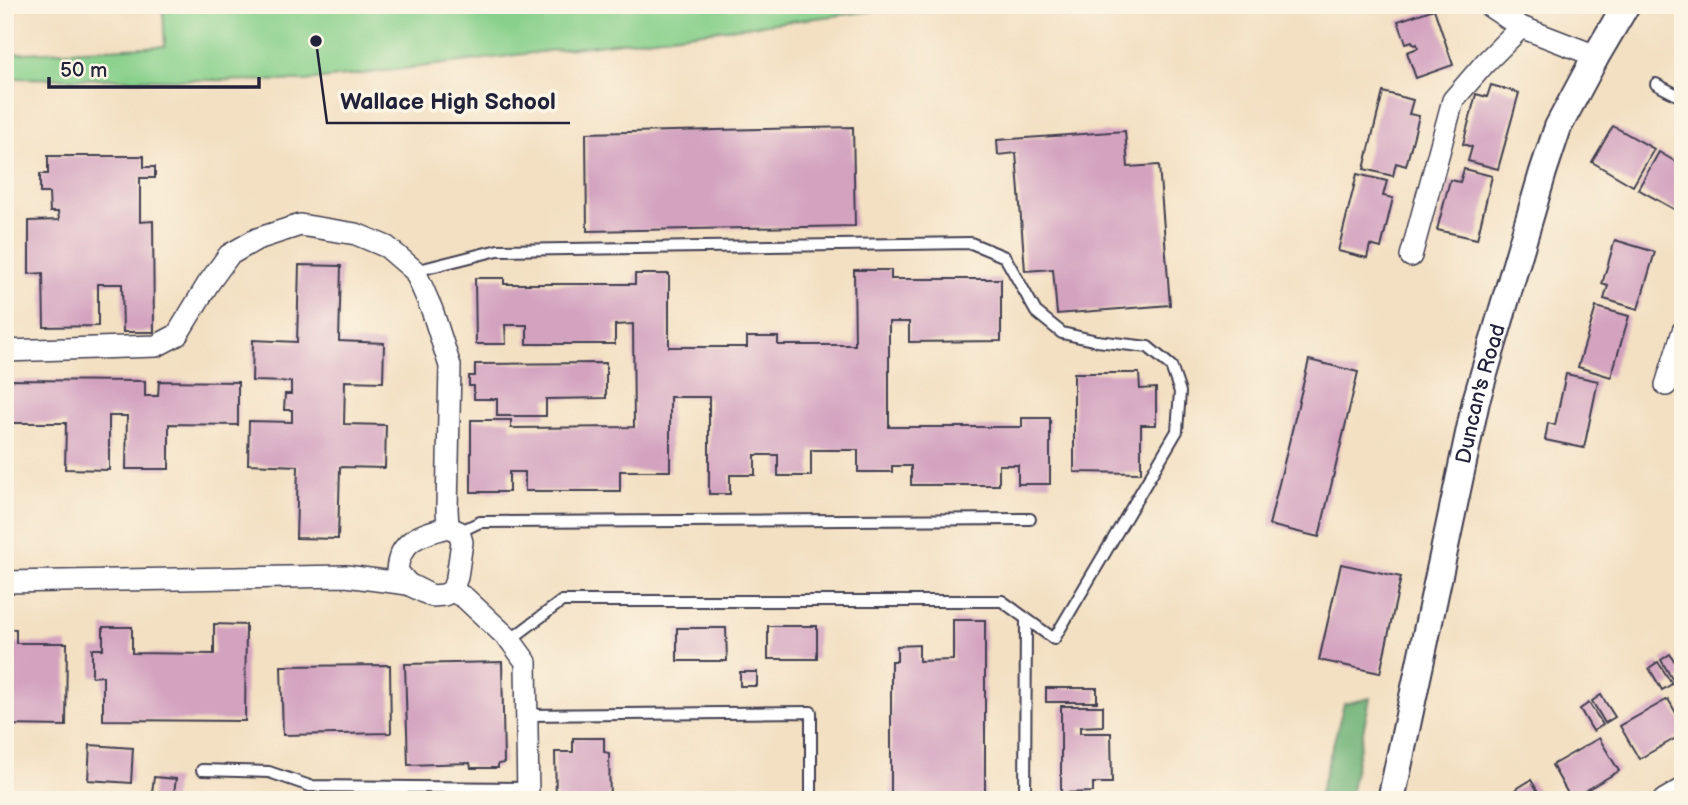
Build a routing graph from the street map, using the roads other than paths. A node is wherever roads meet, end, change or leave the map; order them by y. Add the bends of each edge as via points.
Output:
1 (1488, 5) edge
2 (1626, 5) edge
3 (1521, 26) junction
4 (1596, 56) junction
5 (1656, 84) dead end
6 (1683, 98) edge
7 (1411, 256) dead end
8 (415, 271) junction
9 (1683, 331) edge
10 (5, 351) edge
11 (1665, 385) dead end
12 (1030, 519) dead end
13 (454, 530) junction
14 (5, 582) edge
15 (408, 584) junction
16 (452, 591) junction
17 (1026, 619) junction
18 (510, 640) junction
19 (527, 715) junction
20 (202, 770) dead end
21 (1683, 789) edge
22 (528, 794) edge
23 (811, 800) edge
24 (1025, 800) edge
25 (1391, 800) edge
26 (1664, 800) edge

1 - 3 street
2 - 4 street, Duncan's Road
3 - 4 street
3 - 7 street via 1453,100
4 - 25 street, Duncan's Road via 1558,127 1542,172 1476,401
5 - 6 lane
8 - 10 street via 387,247 356,234 300,225 257,239 229,255 177,335 156,346
8 - 13 street via 450,366 447,509
8 - 17 lane via 498,250 971,243 1005,257 1036,312 1062,333 1148,347 1171,366 1180,392 1177,431 1054,639
9 - 11 street
12 - 13 lane via 480,522
13 - 15 street via 421,535 409,543 398,559 397,571
13 - 16 street via 462,542
14 - 15 street via 346,576
15 - 16 street via 432,596
16 - 18 street
17 - 18 lane via 1002,601 562,601
17 - 24 lane
18 - 19 street via 526,662
19 - 22 street
19 - 23 lane via 811,712
20 - 22 lane via 270,772 310,786
21 - 26 street

